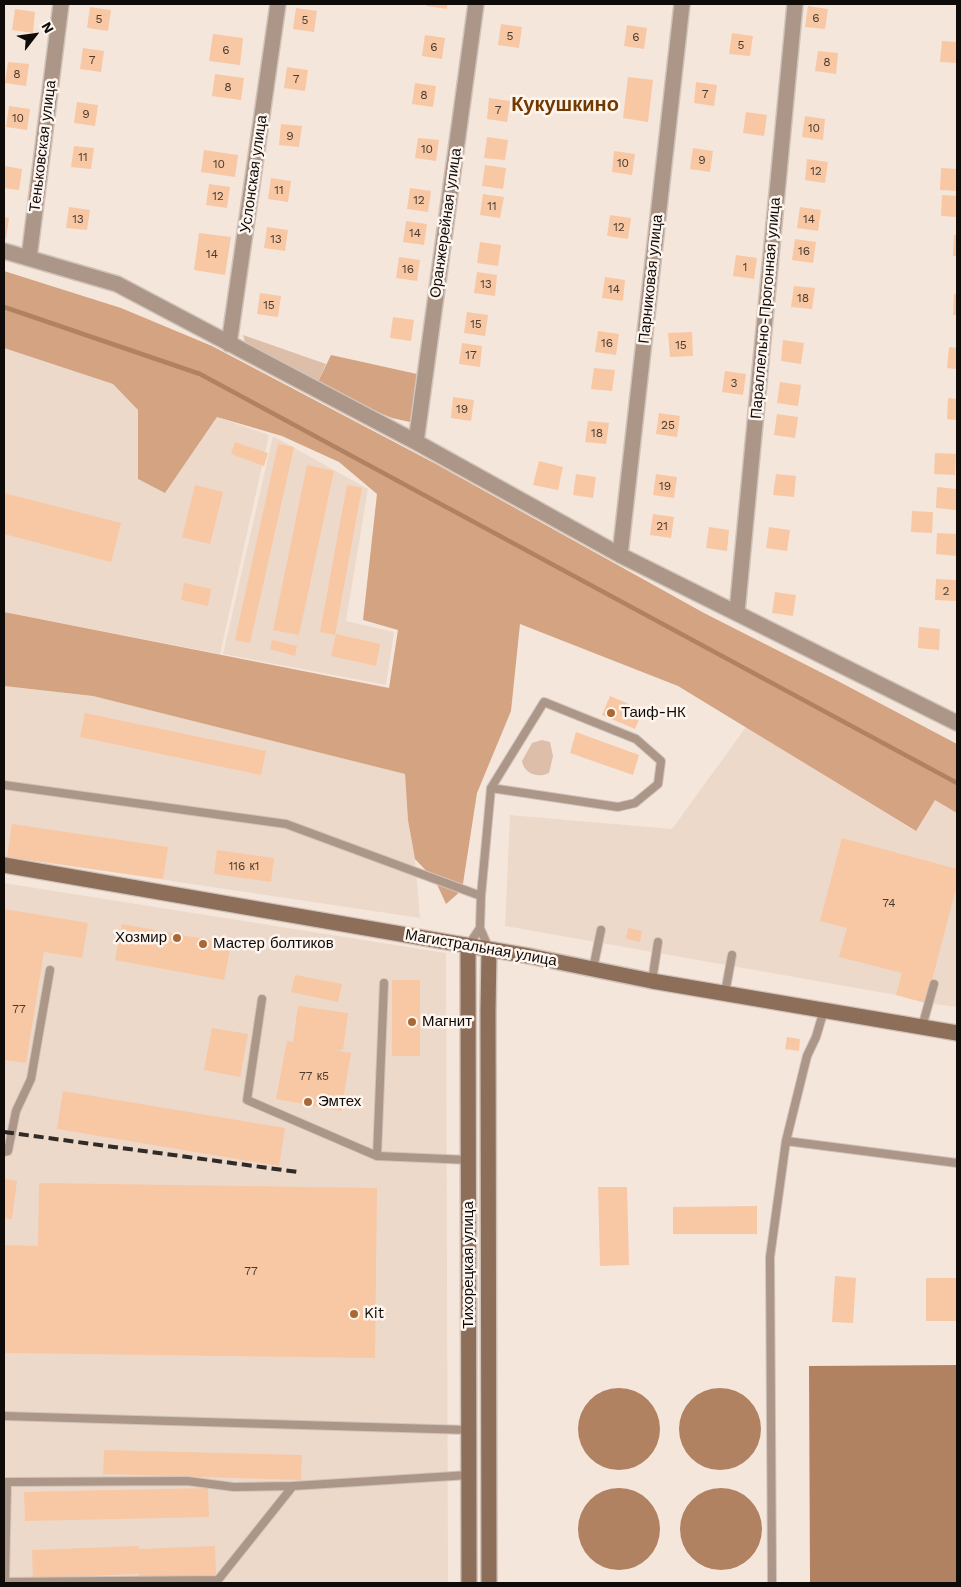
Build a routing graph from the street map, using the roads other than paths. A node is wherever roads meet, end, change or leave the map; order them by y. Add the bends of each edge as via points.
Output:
1 (61, 4) edge
2 (278, 4) edge
3 (476, 4) edge
4 (682, 4) edge
5 (795, 4) edge
6 (4, 251) edge
7 (29, 258) junction
8 (229, 344) junction
9 (416, 442) junction
10 (620, 555) junction
11 (737, 612) junction
12 (957, 724) edge
13 (4, 785) edge
14 (491, 788) junction
15 (4, 865) edge
16 (481, 896) junction
17 (480, 928) junction
18 (601, 930) dead end
19 (658, 942) dead end
20 (468, 946) junction
21 (489, 950) junction
22 (732, 955) dead end
23 (593, 969) junction
24 (50, 970) dead end
25 (652, 981) junction
26 (384, 984) dead end
27 (934, 984) dead end
28 (724, 993) junction
29 (262, 999) dead end
30 (824, 1010) junction
31 (922, 1027) junction
32 (957, 1033) edge
33 (786, 1141) junction
34 (4, 1152) edge
35 (377, 1156) junction
36 (469, 1160) junction
37 (957, 1163) edge
38 (4, 1416) edge
39 (468, 1430) junction
40 (469, 1475) junction
41 (293, 1486) junction
42 (469, 1583) edge
43 (488, 1583) edge
44 (772, 1583) edge

1 - 7 street, Теньковская улица
2 - 8 street, Услонская улица
3 - 9 street, Оранжерейная улица
4 - 10 street, Парниковая улица
5 - 11 street, Параллельно-Прогонная улица
6 - 7 street
7 - 8 street via 117,284
8 - 9 street
9 - 10 street
10 - 11 street
11 - 12 street
13 - 16 lane via 286,824
14 - 14 lane via 618,806 635,803 658,784 661,761 636,740 544,702
14 - 16 lane
15 - 20 main road, Магистральная улица
16 - 17 lane
17 - 20 lane
17 - 21 lane
18 - 23 lane
19 - 25 lane
20 - 21 main road, Магистральная улица
20 - 36 main road, Тихорецкая улица
21 - 23 main road, Магистральная улица
21 - 43 main road, Тихорецкая улица
22 - 28 lane
23 - 25 main road, Магистральная улица
24 - 34 lane via 31,1079 16,1111 8,1151
25 - 28 main road, Магистральная улица
26 - 35 lane
27 - 31 lane
28 - 30 main road, Магистральная улица
29 - 35 lane via 247,1100
30 - 31 main road, Магистральная улица
30 - 33 lane via 807,1056
31 - 32 main road, Магистральная улица
33 - 37 lane
33 - 44 lane via 770,1257
35 - 36 lane
36 - 39 main road, Тихорецкая улица
38 - 39 lane
39 - 40 main road, Тихорецкая улица
40 - 41 lane
40 - 42 main road, Тихорецкая улица
41 - 41 lane via 234,1487 187,1481 7,1482 6,1582 218,1580

